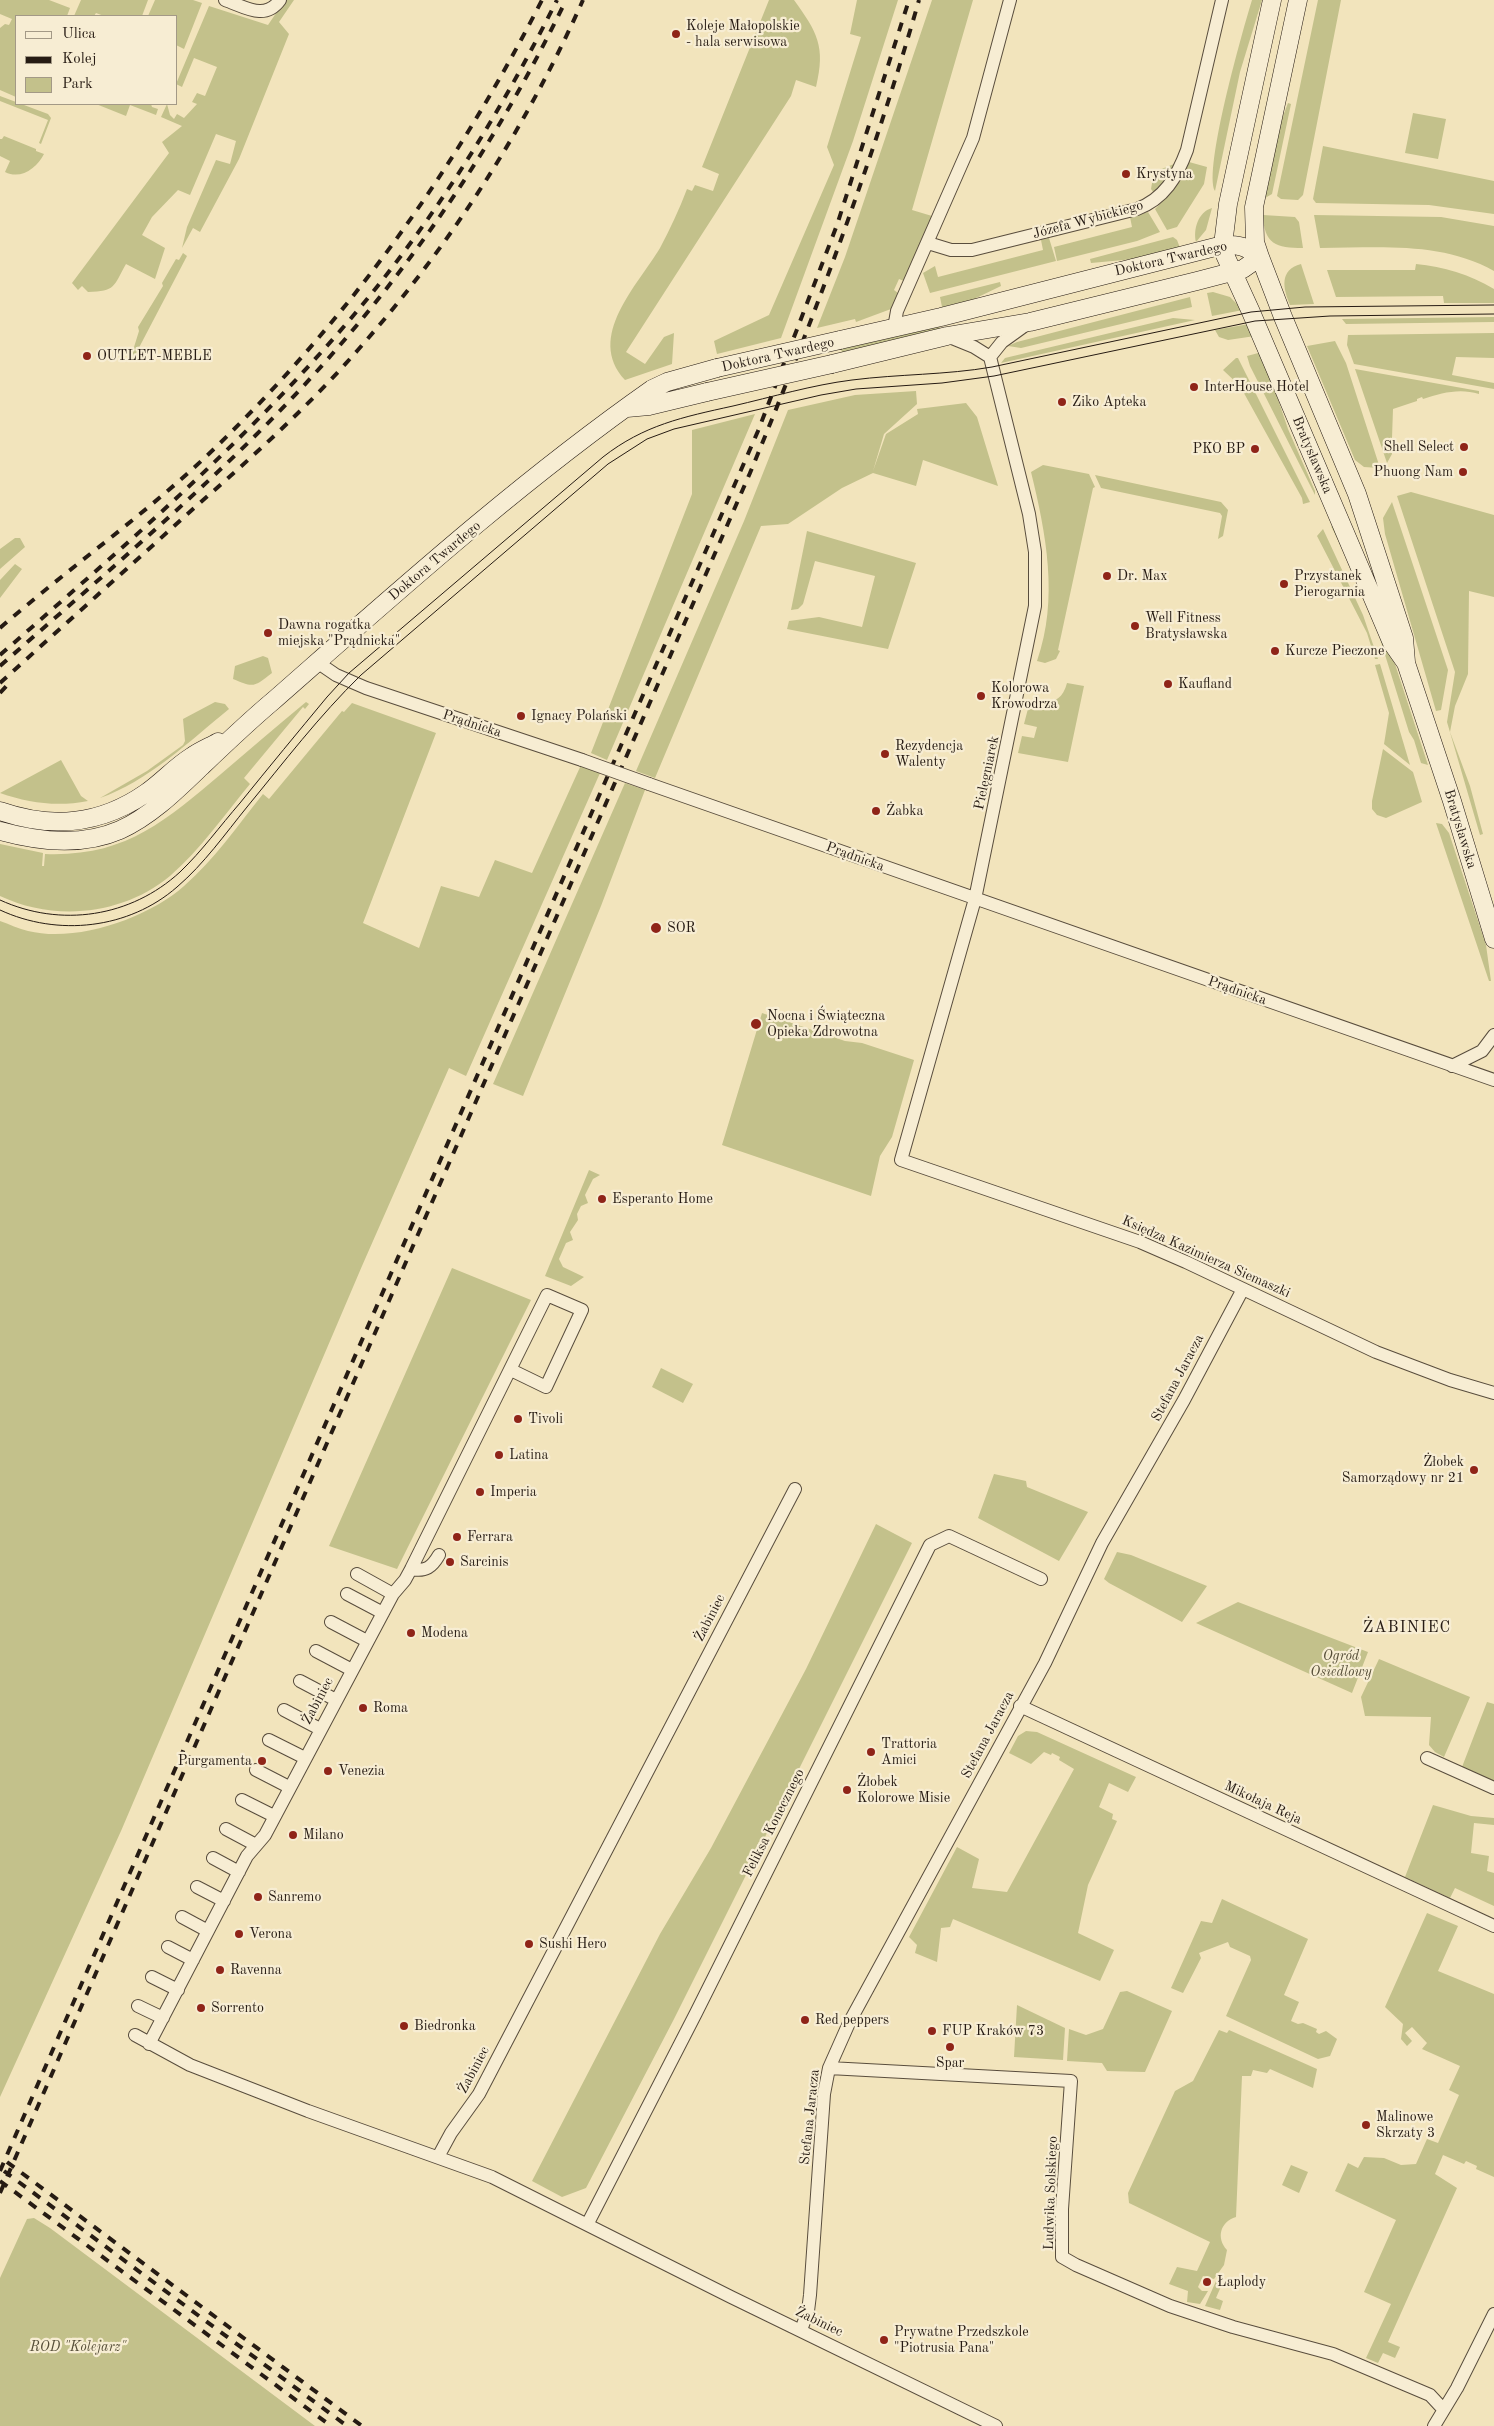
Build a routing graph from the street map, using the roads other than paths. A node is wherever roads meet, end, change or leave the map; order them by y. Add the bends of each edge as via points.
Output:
1 (225, 0) edge
2 (1010, 0) edge
3 (1222, 0) edge
4 (1272, 0) edge
5 (1298, 0) edge
6 (276, 4) edge
7 (928, 243) junction
8 (1223, 245) junction
9 (1260, 257) junction
10 (1232, 272) junction
11 (1030, 322) junction
12 (894, 328) junction
13 (947, 336) junction
14 (990, 357) junction
15 (626, 408) junction
16 (317, 662) junction
17 (1406, 663) junction
18 (238, 731) junction
19 (0, 811) edge
20 (0, 831) edge
21 (975, 899) junction
22 (1494, 939) edge
23 (1494, 1035) edge
24 (1452, 1066) junction
25 (1494, 1080) edge
26 (901, 1160) joint
27 (1242, 1289) junction
28 (511, 1370) junction
29 (1494, 1392) edge
30 (795, 1488) dead end
31 (439, 1555) dead end
32 (411, 1569) junction
33 (357, 1574) dead end
34 (1041, 1578) dead end
35 (347, 1594) dead end
36 (393, 1594) junction
37 (383, 1613) junction
38 (331, 1622) dead end
39 (367, 1642) junction
40 (316, 1651) dead end
41 (352, 1670) junction
42 (300, 1681) dead end
43 (336, 1700) junction
44 (1020, 1706) junction
45 (284, 1710) dead end
46 (320, 1729) junction
47 (269, 1740) dead end
48 (305, 1758) junction
49 (1427, 1758) dead end
50 (256, 1770) dead end
51 (289, 1788) junction
52 (1494, 1788) edge
53 (242, 1800) dead end
54 (274, 1816) junction
55 (226, 1829) dead end
56 (256, 1844) junction
57 (213, 1858) dead end
58 (239, 1872) junction
59 (197, 1887) dead end
60 (224, 1901) junction
61 (182, 1918) dead end
62 (1494, 1926) edge
63 (208, 1931) junction
64 (168, 1946) dead end
65 (193, 1960) junction
66 (152, 1977) dead end
67 (178, 1990) junction
68 (138, 2006) dead end
69 (163, 2018) junction
70 (135, 2035) dead end
71 (149, 2044) junction
72 (829, 2068) junction
73 (438, 2156) junction
74 (588, 2223) junction
75 (1494, 2314) edge
76 (802, 2330) junction
77 (1443, 2409) junction
78 (996, 2426) edge
79 (1434, 2426) edge

1 - 6 street via 259,12
2 - 7 street via 973,138
3 - 7 street, Józefa Wybickiego via 1186,150 1171,182 1158,198 1137,208 972,250 951,250
4 - 8 street via 1228,204
5 - 9 street via 1254,207 1255,242
7 - 12 street via 895,316
8 - 9 street, Doktora Twardego via 1236,244
8 - 10 street, Bratysławska
8 - 12 street, Doktora Twardego
9 - 10 street, Doktora Twardego via 1243,269
9 - 17 street, Bratysławska via 1357,494 1404,638
10 - 11 street, Doktora Twardego
10 - 17 street, Bratysławska via 1392,643
11 - 13 street, Doktora Twardego
11 - 14 street via 1002,342
12 - 15 street, Doktora Twardego, bridge via 667,382
13 - 14 street
13 - 15 street, Doktora Twardego, bridge via 649,406
14 - 21 street, Pielęgniarek via 1029,514 1035,552 1036,591 1031,632
15 - 16 street, Doktora Twardego via 536,476
16 - 18 street
16 - 21 street, Prądnicka, bridge via 336,675 366,688 582,760
17 - 22 street, Bratysławska
18 - 19 street via 190,757 144,794 108,813 56,823
18 - 20 street via 172,794 121,830 84,840 57,842
21 - 24 street, Prądnicka
21 - 26 street, Pielęgniarek
23 - 24 street via 1482,1051
24 - 25 street, Prądnicka
26 - 27 street, Księdza Kazimierza Siemaszki via 1140,1242
27 - 29 street, Księdza Kazimierza Siemaszki via 1376,1352 1450,1380
27 - 44 street, Stefana Jaracza via 1184,1400 1102,1543 1045,1663
28 - 28 street, Żabiniec via 547,1295 582,1310 546,1387
28 - 32 street, Żabiniec
30 - 73 street, Żabiniec via 479,2094
31 - 32 street via 428,1568
32 - 36 street, Żabiniec
33 - 36 street
34 - 74 street, Feliksa Konecznego via 949,1536 930,1545
35 - 37 street
36 - 37 street, Żabiniec
37 - 39 street, Żabiniec
38 - 39 street
39 - 41 street, Żabiniec
40 - 41 street
41 - 43 street, Żabiniec
42 - 43 street
43 - 46 street, Żabiniec
44 - 62 street, Mikołaja Reja
44 - 72 street, Stefana Jaracza via 849,2023
45 - 46 street
46 - 48 street, Żabiniec
47 - 48 street
48 - 51 street, Żabiniec
49 - 52 street
50 - 51 street
51 - 54 street, Żabiniec
53 - 54 street
54 - 56 street, Żabiniec
55 - 56 street
56 - 58 street, Żabiniec
57 - 58 street
58 - 60 street, Żabiniec
59 - 60 street
60 - 63 street, Żabiniec
61 - 63 street
63 - 65 street, Żabiniec
64 - 65 street
65 - 67 street, Żabiniec
66 - 67 street
67 - 69 street, Żabiniec
68 - 69 street
69 - 71 street, Żabiniec
70 - 71 street, Żabiniec
71 - 73 street, Żabiniec via 190,2064 308,2111
72 - 76 street, Stefana Jaracza via 824,2094 810,2295
72 - 77 street, Ludwika Solskiego via 1071,2081 1062,2208 1062,2257 1170,2306 1333,2354 1430,2395
73 - 74 street, Żabiniec via 492,2176
74 - 76 street, Żabiniec
75 - 77 street
76 - 78 street, Żabiniec
77 - 79 street

